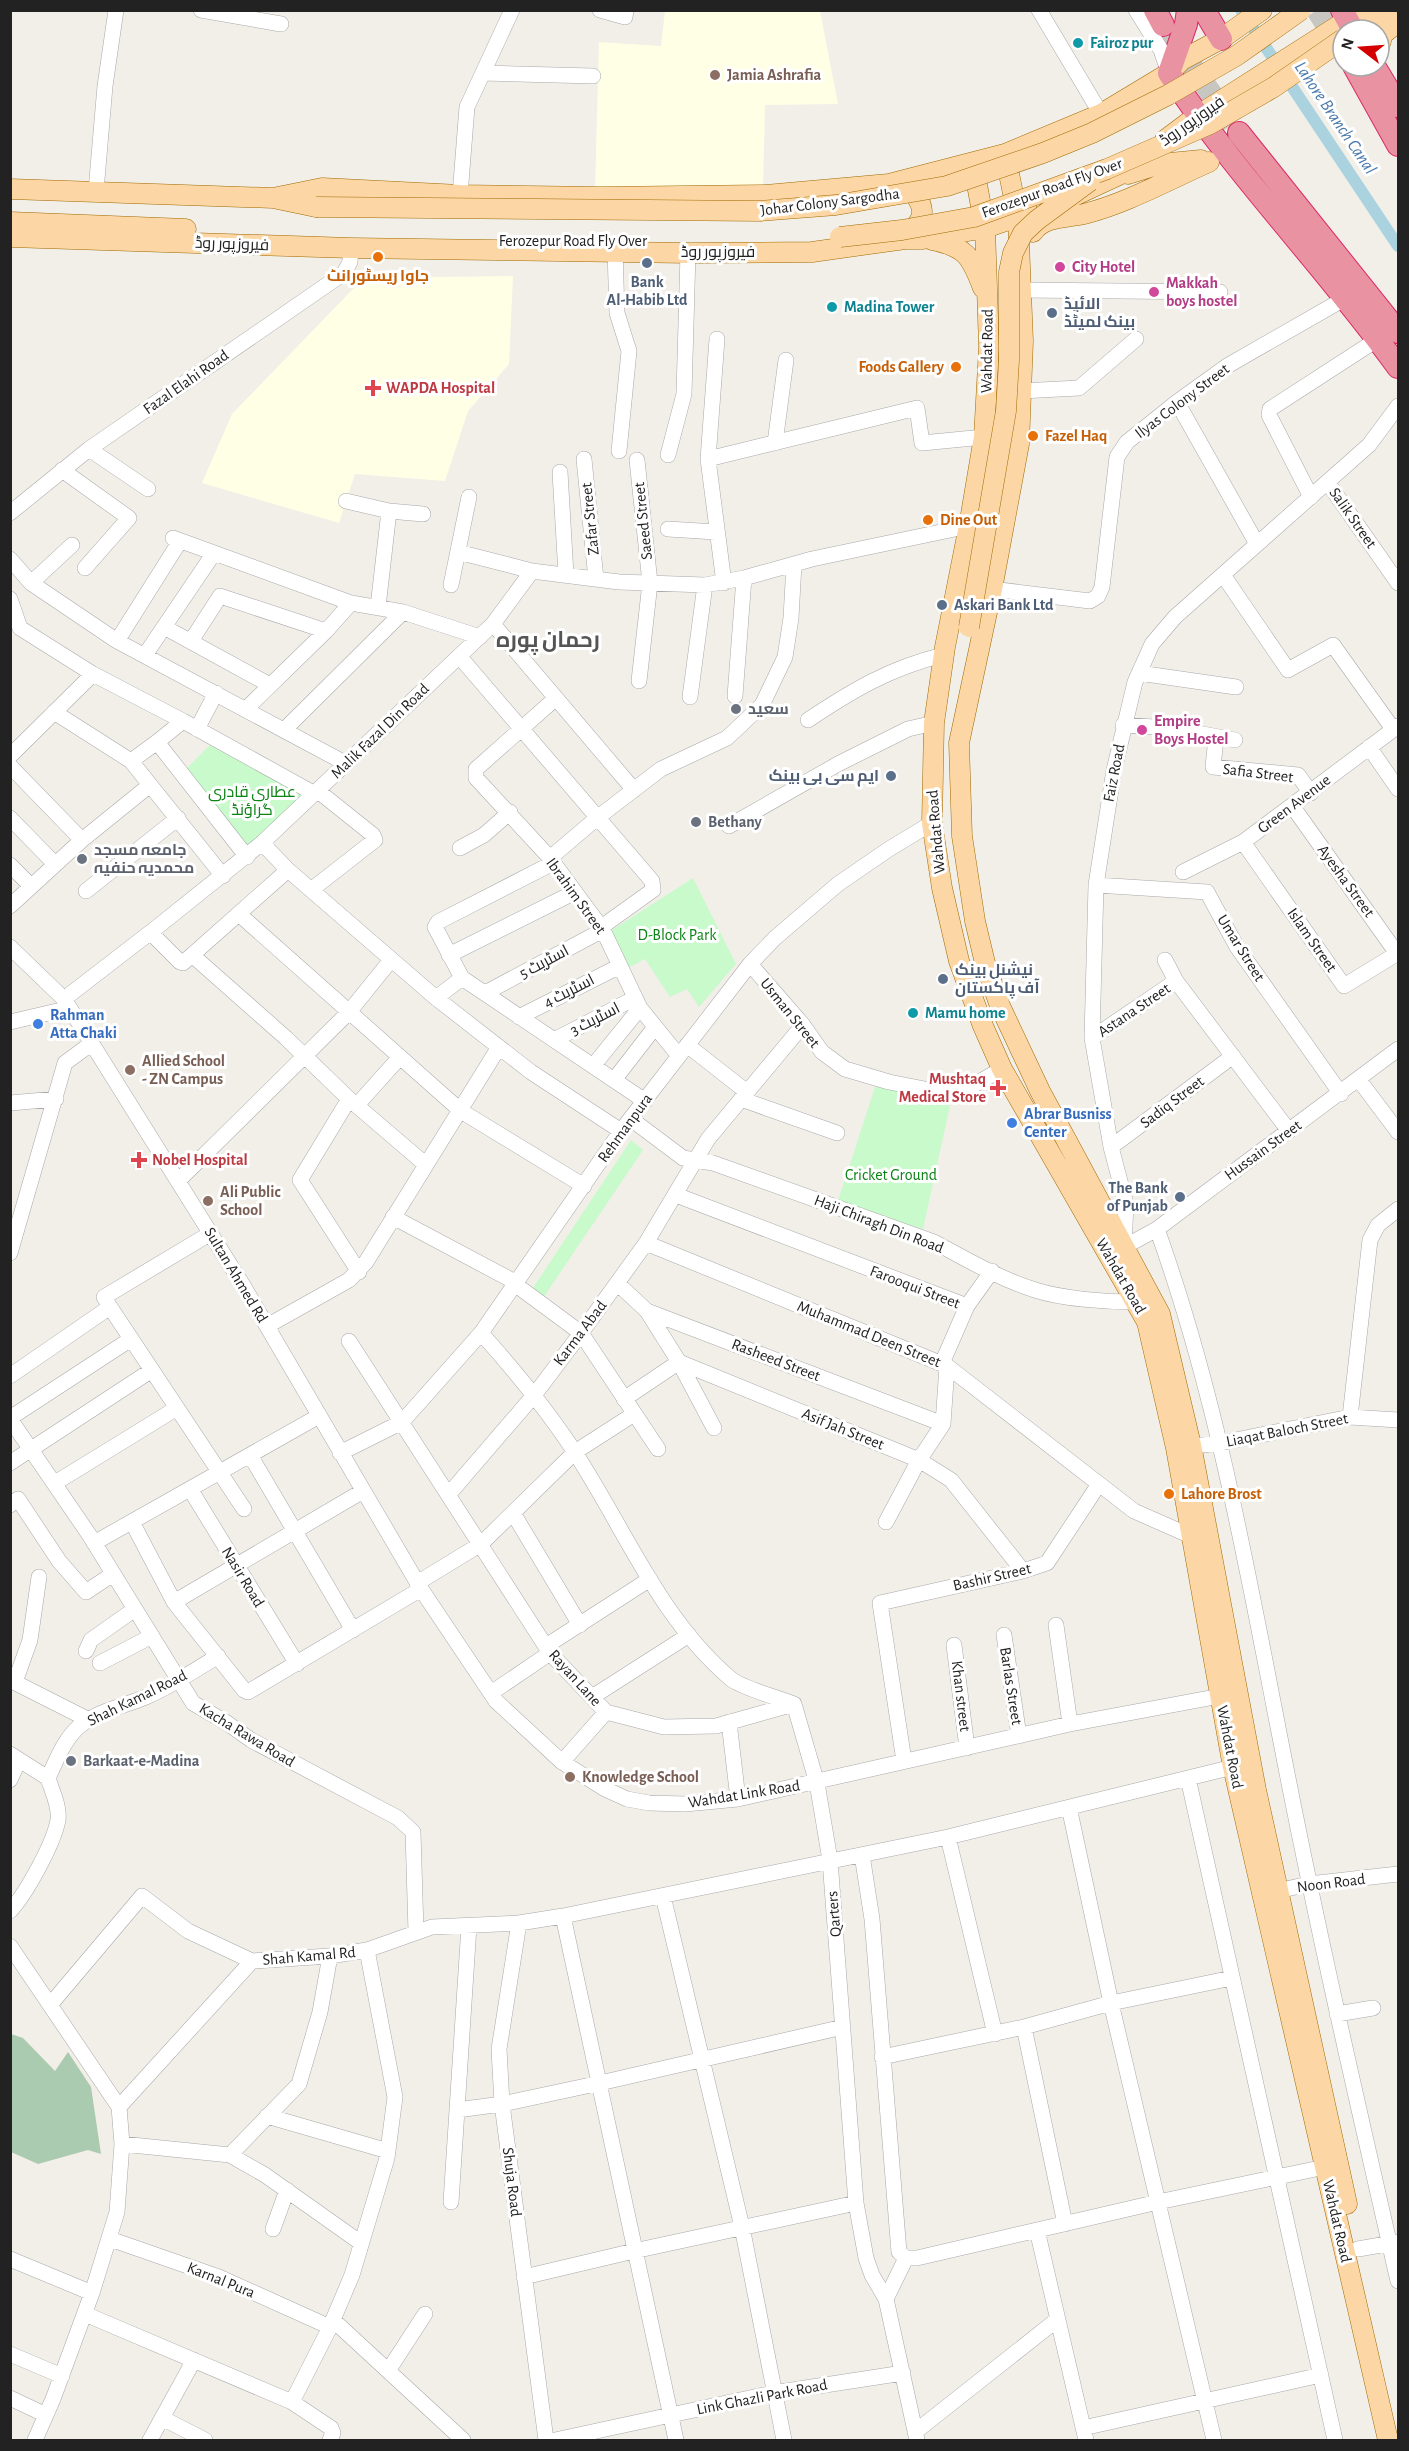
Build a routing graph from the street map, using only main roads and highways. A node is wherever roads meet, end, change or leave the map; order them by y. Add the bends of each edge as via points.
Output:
1 (1188, 10) edge
2 (1204, 10) edge
3 (1262, 10) edge
4 (1300, 10) edge
5 (1386, 10) edge
6 (1364, 18) edge
7 (1331, 35) edge
8 (1221, 39) junction
9 (1331, 40) edge
10 (1169, 73) junction
11 (1361, 78) edge
12 (1382, 78) edge
13 (1398, 106) edge
14 (1197, 116) junction
15 (1239, 134) tunnel mouth
16 (1398, 145) edge
17 (1005, 154) junction
18 (1209, 162) junction
19 (974, 163) junction
20 (1113, 172) junction
21 (1241, 173) junction
22 (889, 184) junction
23 (10, 189) edge
24 (273, 198) junction
25 (1018, 218) junction
26 (1046, 220) junction
27 (10, 222) edge
28 (985, 228) junction
29 (10, 237) edge
30 (914, 239) junction
31 (1020, 284) junction
32 (988, 298) junction
33 (1388, 336) edge
34 (1398, 366) edge
35 (959, 743) junction
36 (1117, 1251) junction
37 (1183, 1447) junction
38 (1228, 1695) junction
39 (1271, 1893) junction
40 (1398, 2425) edge
41 (1388, 2440) edge

1 - 10 highway
2 - 8 highway
3 - 8 main road
4 - 24 main road, Johar Colony Sargodha, bridge via 1236,56 1092,133 947,186 836,205 760,212 316,207
5 - 6 main road, Ferozepur Road Fly Over
7 - 14 main road, فیروزپور روڈ
8 - 10 main road via 1182,60
9 - 20 main road, Ferozepur Road Fly Over, bridge via 1274,87
10 - 14 highway
10 - 17 main road via 1101,114
11 - 16 highway
12 - 13 highway
14 - 20 main road, فیروزپور روڈ
14 - 21 highway
15 - 33 highway
17 - 19 main road
17 - 25 main road, Wahdat Road
18 - 20 main road via 1160,164 1137,173
18 - 21 main road
18 - 26 main road via 1109,206
19 - 22 main road
19 - 28 main road, Wahdat Road
20 - 25 main road, فیروزپور روڈ via 1101,185
20 - 27 main road, Ferozepur Road Fly Over, bridge via 974,217 902,230 757,242 348,238
20 - 35 main road, bridge via 1037,220 1023,233 1013,253 1009,272 1006,411 969,627
21 - 33 highway via 1344,298
22 - 24 main road via 766,195 601,197 322,188
22 - 30 main road via 907,187 919,200 921,219
23 - 24 main road
25 - 26 main road
25 - 28 main road, فیروزپور روڈ
25 - 31 main road, Wahdat Road
26 - 31 main road via 1029,239
28 - 30 main road, فیروزپور روڈ
28 - 32 main road, Wahdat Road
29 - 30 main road, فیروزپور روڈ via 688,253 812,252
30 - 32 main road via 960,249 976,270
31 - 35 main road, Wahdat Road via 1023,341 1018,444
32 - 36 main road, Wahdat Road via 984,437 934,723 932,823 959,961 983,1026 1002,1069
33 - 34 highway
35 - 36 main road, Wahdat Road via 962,836 985,963 1000,1006
36 - 37 main road, Wahdat Road via 1147,1322
36 - 37 main road, Wahdat Road via 1160,1314
37 - 38 main road, Wahdat Road
37 - 38 main road, Wahdat Road via 1192,1537
38 - 39 main road, Wahdat Road
38 - 39 main road, Wahdat Road via 1233,1767
39 - 40 main road, Wahdat Road
39 - 41 main road, Wahdat Road via 1325,2167

